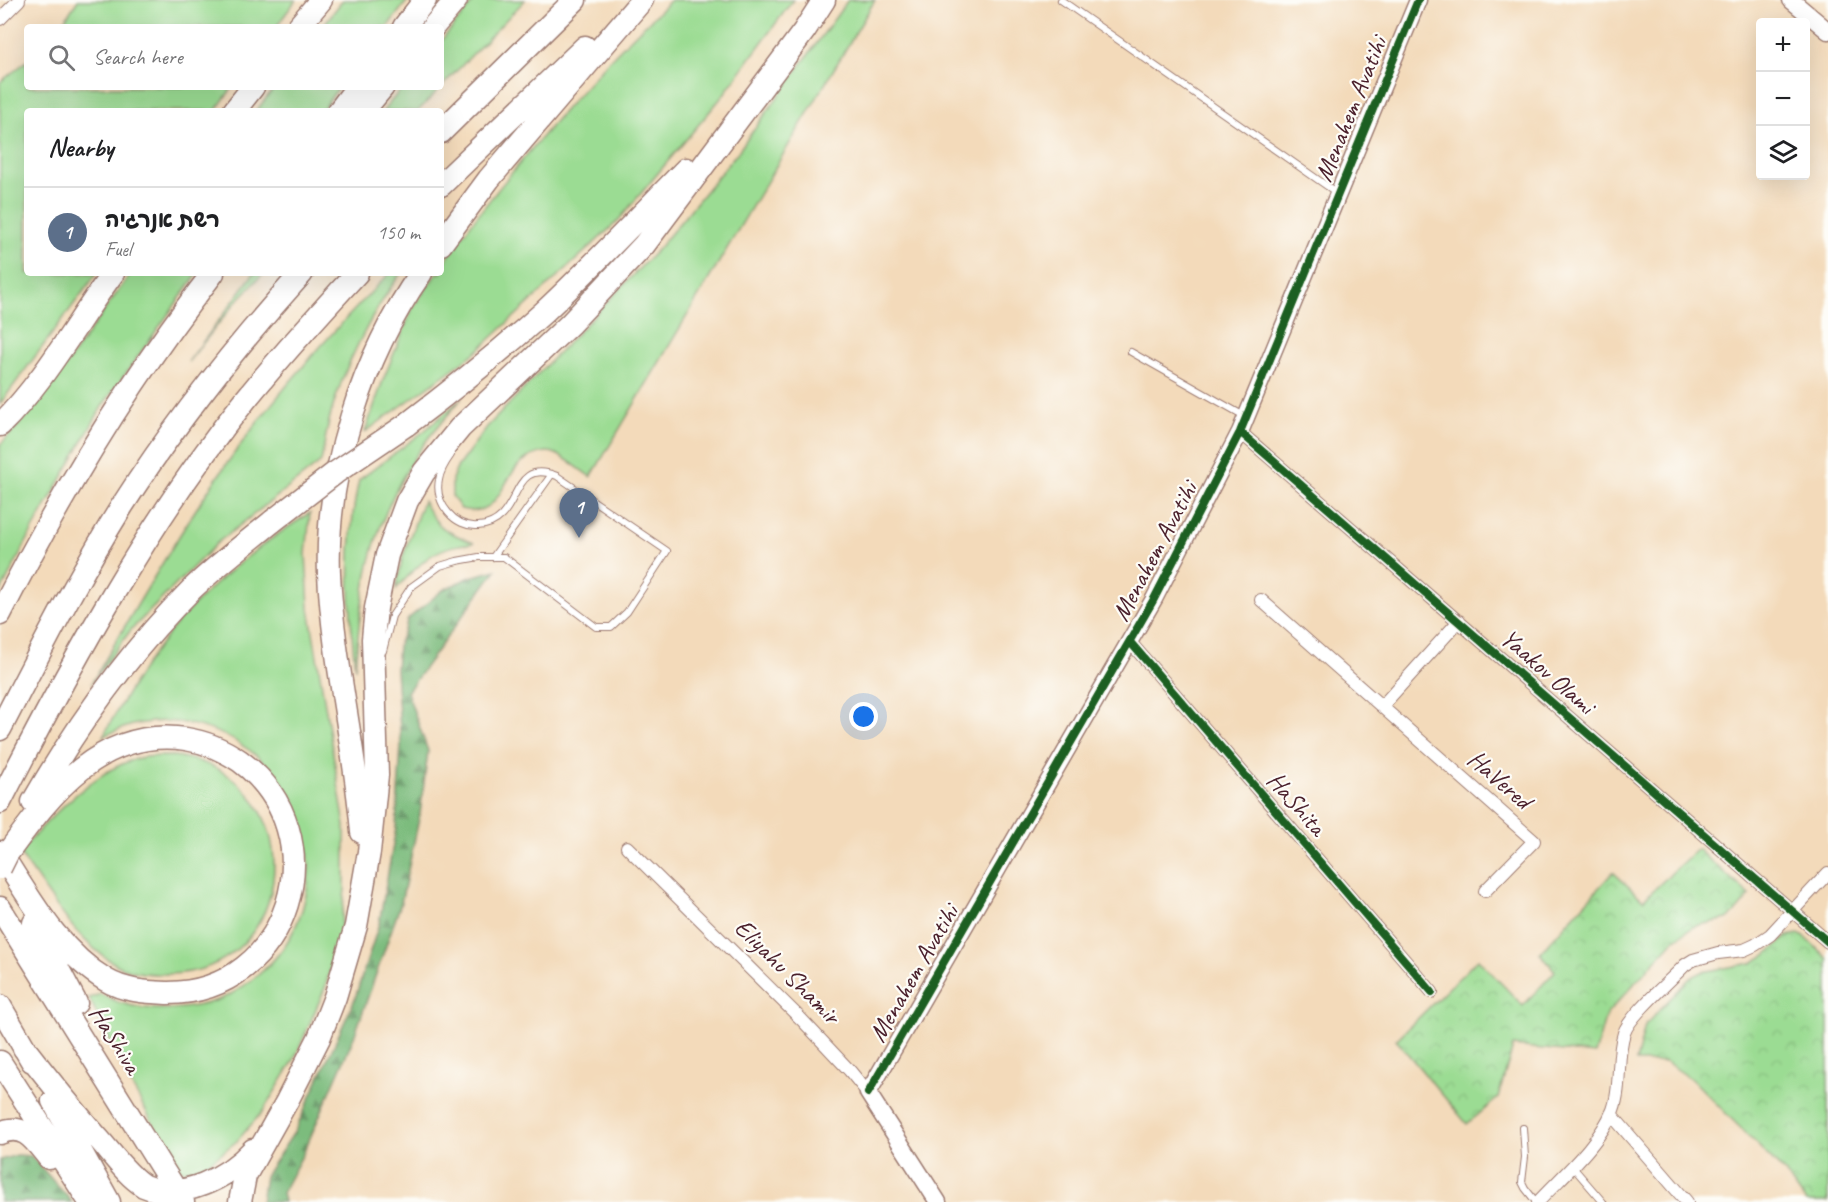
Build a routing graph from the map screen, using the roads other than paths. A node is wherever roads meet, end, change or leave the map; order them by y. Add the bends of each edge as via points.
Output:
1 (19, 0) edge
2 (320, 0) edge
3 (425, 0) edge
4 (456, 0) edge
5 (558, 0) edge
6 (575, 0) edge
7 (633, 0) edge
8 (642, 0) edge
9 (824, 0) edge
10 (1061, 0) edge
11 (1418, 0) edge
12 (1791, 0) edge
13 (0, 19) edge
14 (300, 24) edge
15 (406, 24) edge
16 (436, 24) edge
17 (1828, 31) edge
18 (768, 80) junction
19 (251, 90) edge
20 (355, 90) edge
21 (380, 90) edge
22 (236, 108) edge
23 (341, 108) edge
24 (366, 108) edge
25 (458, 116) junction
26 (444, 129) edge
27 (444, 182) edge
28 (1338, 193) junction
29 (444, 240) edge
30 (111, 276) edge
31 (211, 276) edge
32 (219, 276) edge
33 (299, 276) edge
34 (354, 276) edge
35 (419, 276) edge
36 (182, 313) junction
37 (1131, 352) dead end
38 (509, 384) junction
39 (0, 424) edge
40 (1243, 425) junction
41 (468, 432) dead end
42 (455, 450) dead end
43 (552, 474) junction
44 (493, 557) junction
45 (1262, 600) dead end
46 (0, 614) edge
47 (1459, 621) junction
48 (1130, 642) junction
49 (1382, 706) junction
50 (375, 721) junction
51 (0, 729) edge
52 (40, 799) junction
53 (0, 802) edge
54 (627, 847) dead end
55 (2, 858) edge
56 (1828, 873) edge
57 (364, 878) junction
58 (1485, 891) dead end
59 (0, 908) edge
60 (1793, 911) junction
61 (1828, 942) edge
62 (1432, 993) dead end
63 (0, 1006) edge
64 (24, 1048) junction
65 (0, 1062) edge
66 (868, 1093) junction
67 (1611, 1114) junction
68 (1523, 1128) dead end
69 (0, 1134) edge
70 (266, 1136) junction
71 (146, 1141) junction
72 (1571, 1166) junction
73 (180, 1197) edge
74 (84, 1202) edge
75 (90, 1202) edge
76 (109, 1202) edge
77 (240, 1202) edge
78 (938, 1202) edge
79 (1537, 1202) edge
80 (1603, 1202) edge
81 (1687, 1202) edge

1 - 13 street
2 - 14 highway
3 - 15 highway
4 - 16 highway
5 - 25 highway
6 - 25 highway
7 - 27 highway
8 - 29 highway via 489,179
9 - 18 highway
10 - 28 lane
11 - 28 street, Menahem Avatihi
12 - 17 street
18 - 38 highway via 644,245
18 - 52 highway, bridge via 733,122 591,268 488,361 406,425 334,473 194,588 134,652 101,697
19 - 22 highway
20 - 23 highway
21 - 24 highway
25 - 26 highway
28 - 40 street, Menahem Avatihi
30 - 39 highway via 41,376
31 - 36 highway
32 - 36 highway
33 - 51 highway via 235,350 122,507
34 - 53 highway via 246,400 172,501 59,689
35 - 57 highway via 369,369 353,413 330,522 329,574 337,656 360,802
36 - 46 highway via 73,478
37 - 40 lane
38 - 41 lane
38 - 50 highway via 460,428 424,472 395,531 380,588 373,639
40 - 47 street, Yaakov Olami
40 - 48 street, Menahem Avatihi
42 - 43 lane via 439,480 439,495 446,510 468,526 495,522 525,478 535,472
43 - 44 lane
43 - 44 lane via 668,551 627,612 611,627 596,627 504,557
44 - 50 lane via 440,567 411,587 388,626
45 - 49 street, HaVered
47 - 49 street
47 - 60 street, Yaakov Olami
48 - 62 street, HaShita
48 - 66 street, Menahem Avatihi
49 - 58 street, HaVered via 1534,841
50 - 57 highway via 377,785
52 - 55 highway
52 - 55 highway via 89,762 141,739 175,737 226,751 259,778 285,817 294,867 281,922 256,956 227,979 174,993 129,990 107,980 64,945
54 - 66 street, Eliyahu Shamir via 802,1020
55 - 71 highway
56 - 60 street
57 - 70 highway via 356,926 335,997 303,1071
59 - 71 highway, HaShiva
60 - 61 street, Yaakov Olami
60 - 67 street via 1755,945 1685,965 1633,1019 1624,1031
63 - 64 highway
64 - 73 highway via 129,1173 144,1186
64 - 76 highway
65 - 75 highway
66 - 78 street, Eliyahu Shamir
67 - 72 street
67 - 81 street
68 - 79 lane via 1522,1182
69 - 74 highway via 20,1130 32,1137
70 - 73 highway via 219,1180
70 - 77 highway via 245,1176
71 - 73 highway, HaShiva
72 - 79 street
72 - 80 lane

